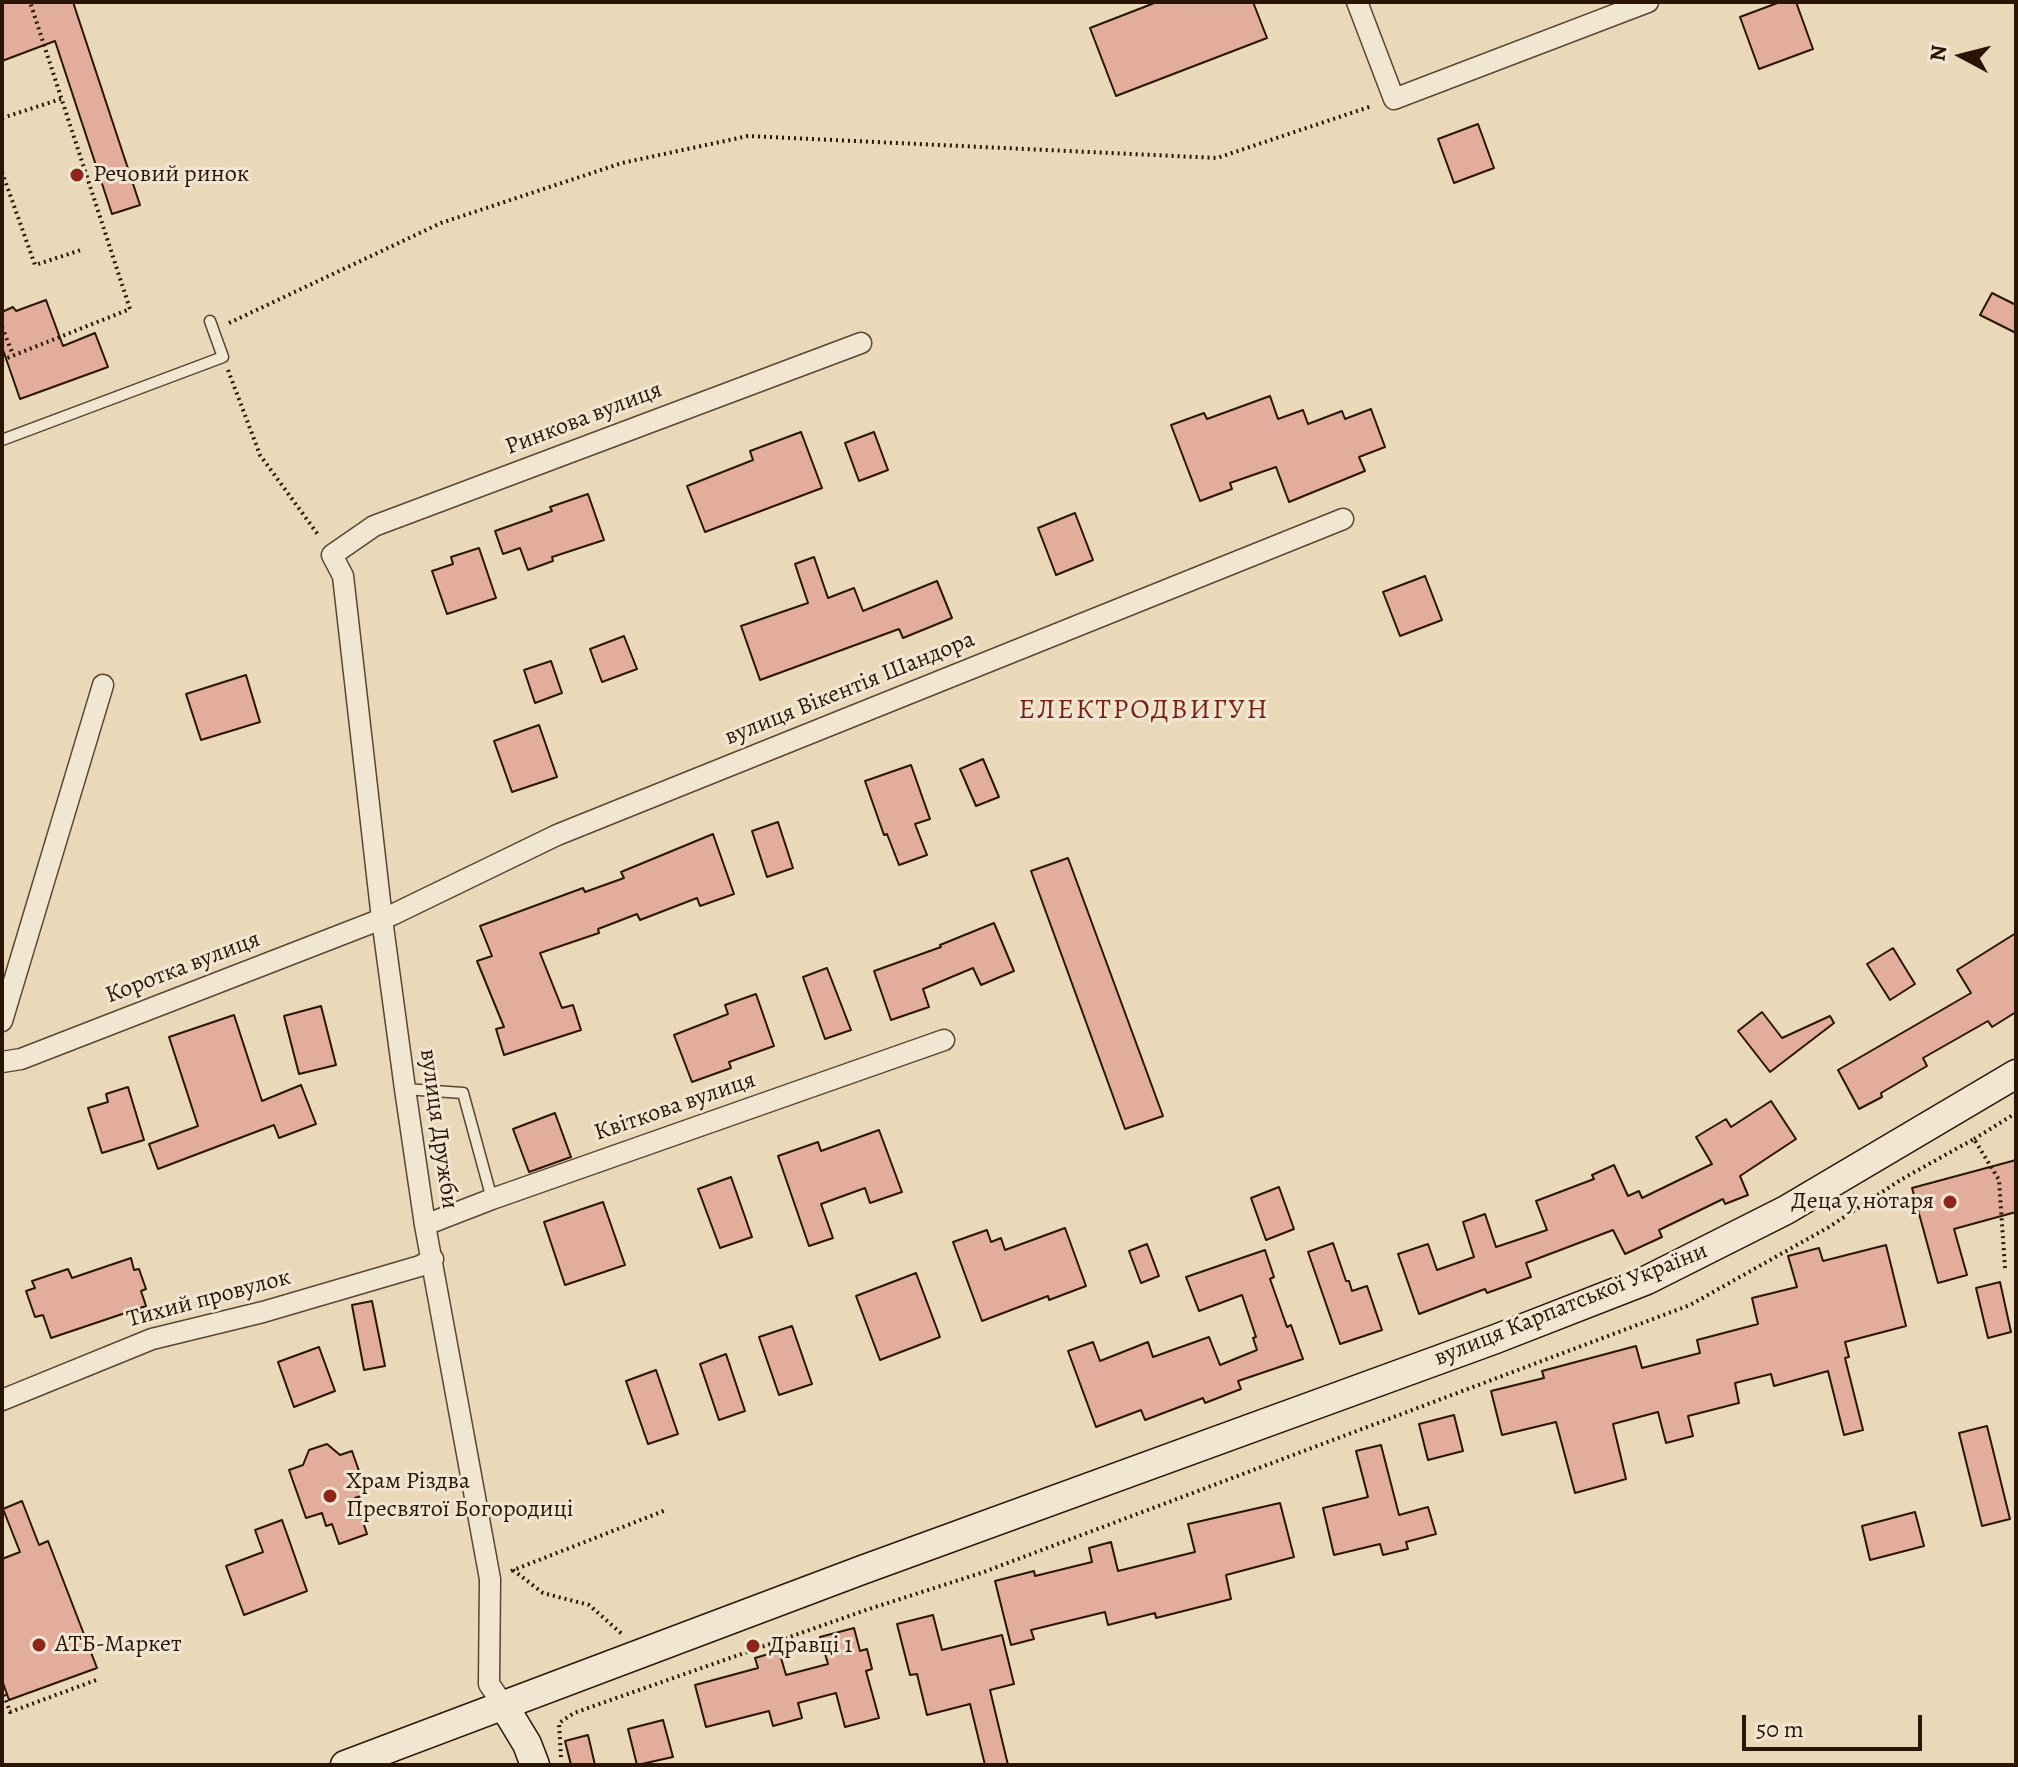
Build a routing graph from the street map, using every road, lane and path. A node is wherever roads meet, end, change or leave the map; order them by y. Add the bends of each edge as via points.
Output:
1 (30, 2) edge
2 (1357, 2) edge
3 (1648, 2) edge
4 (61, 99) junction
5 (1394, 99) junction
6 (2, 118) edge
7 (2, 172) edge
8 (81, 250) dead end
9 (212, 325) joint
10 (2, 327) edge
11 (861, 343) dead end
12 (13, 356) junction
13 (223, 357) junction
14 (2, 360) edge
15 (2, 440) edge
16 (1343, 519) dead end
17 (332, 555) junction
18 (103, 685) dead end
19 (382, 919) junction
20 (2, 1021) edge
21 (944, 1040) dead end
22 (2, 1062) edge
23 (2016, 1074) edge
24 (405, 1089) junction
25 (2016, 1113) edge
26 (1974, 1139) junction
27 (492, 1199) junction
28 (425, 1225) junction
29 (433, 1259) junction
30 (2005, 1268) dead end
31 (2, 1400) edge
32 (666, 1510) dead end
33 (513, 1570) junction
34 (490, 1579) junction
35 (638, 1656) junction
36 (99, 1679) dead end
37 (2, 1689) edge
38 (504, 1706) junction
39 (548, 1764) edge
40 (345, 1765) edge

1 - 4 path
2 - 5 street
3 - 5 street
4 - 6 path
4 - 12 path via 130,309
5 - 9 path via 1217,158 748,136 622,163 441,223
7 - 8 path via 35,265
9 - 13 lane
10 - 12 path
11 - 17 street, Ринкова вулиця via 374,526
12 - 14 path
13 - 15 lane
13 - 17 path via 260,455
16 - 19 street, вулиця Вікентія Шандора via 557,835
17 - 19 street, вулиця Дружби via 343,576
18 - 20 street
19 - 22 street, Коротка вулиця
19 - 24 street, вулиця Дружби
21 - 27 street, Квіткова вулиця
23 - 35 main road, вулиця Карпатської України via 1786,1210 1647,1280
24 - 27 lane via 463,1093
24 - 28 street, вулиця Дружби
25 - 26 path
26 - 30 path via 1999,1180
26 - 39 path via 1690,1305 981,1573 574,1713 559,1723
27 - 28 street, Квіткова вулиця
28 - 29 street, вулиця Дружби
29 - 31 street, Тихий провулок via 343,1290 152,1339
29 - 34 street, вулиця Дружби
32 - 33 path
33 - 34 path
33 - 35 path via 543,1593 589,1605 621,1632
34 - 38 street, вулиця Дружби via 489,1684
35 - 38 main road, вулиця Карпатської України
36 - 37 path via 10,1712
38 - 39 main road via 527,1744
38 - 40 main road, вулиця Карпатської України

